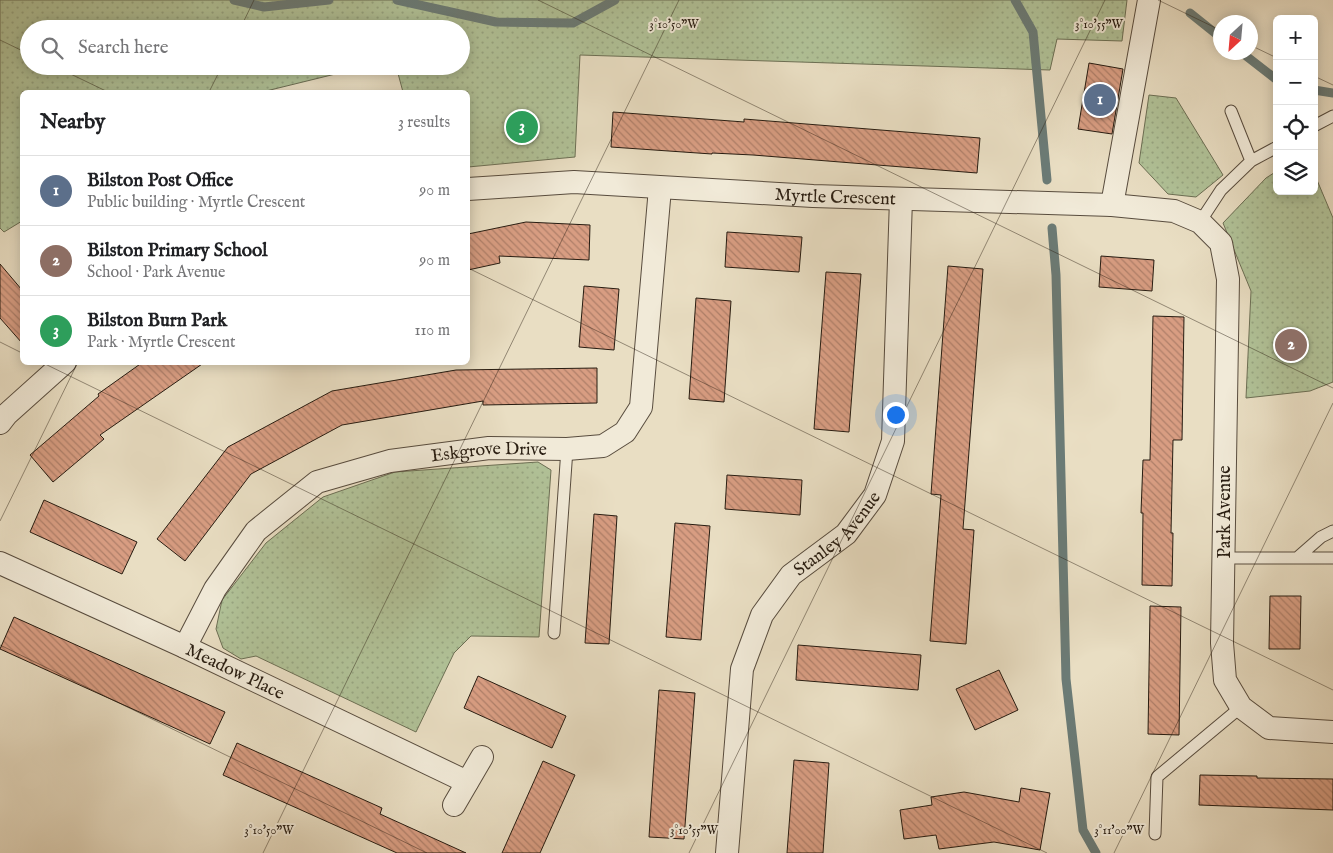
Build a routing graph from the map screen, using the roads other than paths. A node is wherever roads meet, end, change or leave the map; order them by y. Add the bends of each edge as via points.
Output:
1 (1149, 0) edge
2 (1231, 111) dead end
3 (1333, 116) edge
4 (1318, 124) edge
5 (1273, 149) edge
6 (1251, 161) junction
7 (660, 188) junction
8 (470, 189) edge
9 (901, 199) junction
10 (1112, 205) junction
11 (1200, 222) junction
12 (62, 365) edge
13 (0, 423) edge
14 (567, 449) junction
15 (1333, 531) edge
16 (1224, 558) junction
17 (1297, 558) junction
18 (1333, 558) edge
19 (0, 563) edge
20 (554, 632) dead end
21 (185, 647) junction
22 (1241, 707) junction
23 (1333, 732) edge
24 (482, 756) dead end
25 (467, 782) junction
26 (454, 805) dead end
27 (1155, 834) dead end
28 (728, 853) edge

1 - 10 street
2 - 6 lane
3 - 4 lane
5 - 6 lane
6 - 11 lane via 1221,190
7 - 8 street, Myrtle Crescent via 574,182
7 - 9 street, Myrtle Crescent
7 - 14 street, Eskgrove Drive via 641,407 625,432 603,446
9 - 10 street, Myrtle Crescent
9 - 28 street, Stanley Avenue via 893,441 875,495 846,534 791,575 762,615 742,669
10 - 11 street, Myrtle Crescent via 1174,211
11 - 16 street, Park Avenue via 1221,243 1228,279
12 - 13 street
14 - 20 lane
14 - 21 street, Eskgrove Drive via 489,448 453,452 390,461 317,482 256,531 215,589
15 - 17 lane via 1321,536
16 - 17 lane
16 - 22 street, Park Avenue via 1222,643 1225,680
17 - 18 lane
19 - 21 street, Meadow Place
21 - 25 street, Meadow Place
22 - 23 street, Park Avenue via 1269,728
22 - 27 lane via 1157,777
24 - 25 street
25 - 26 street

